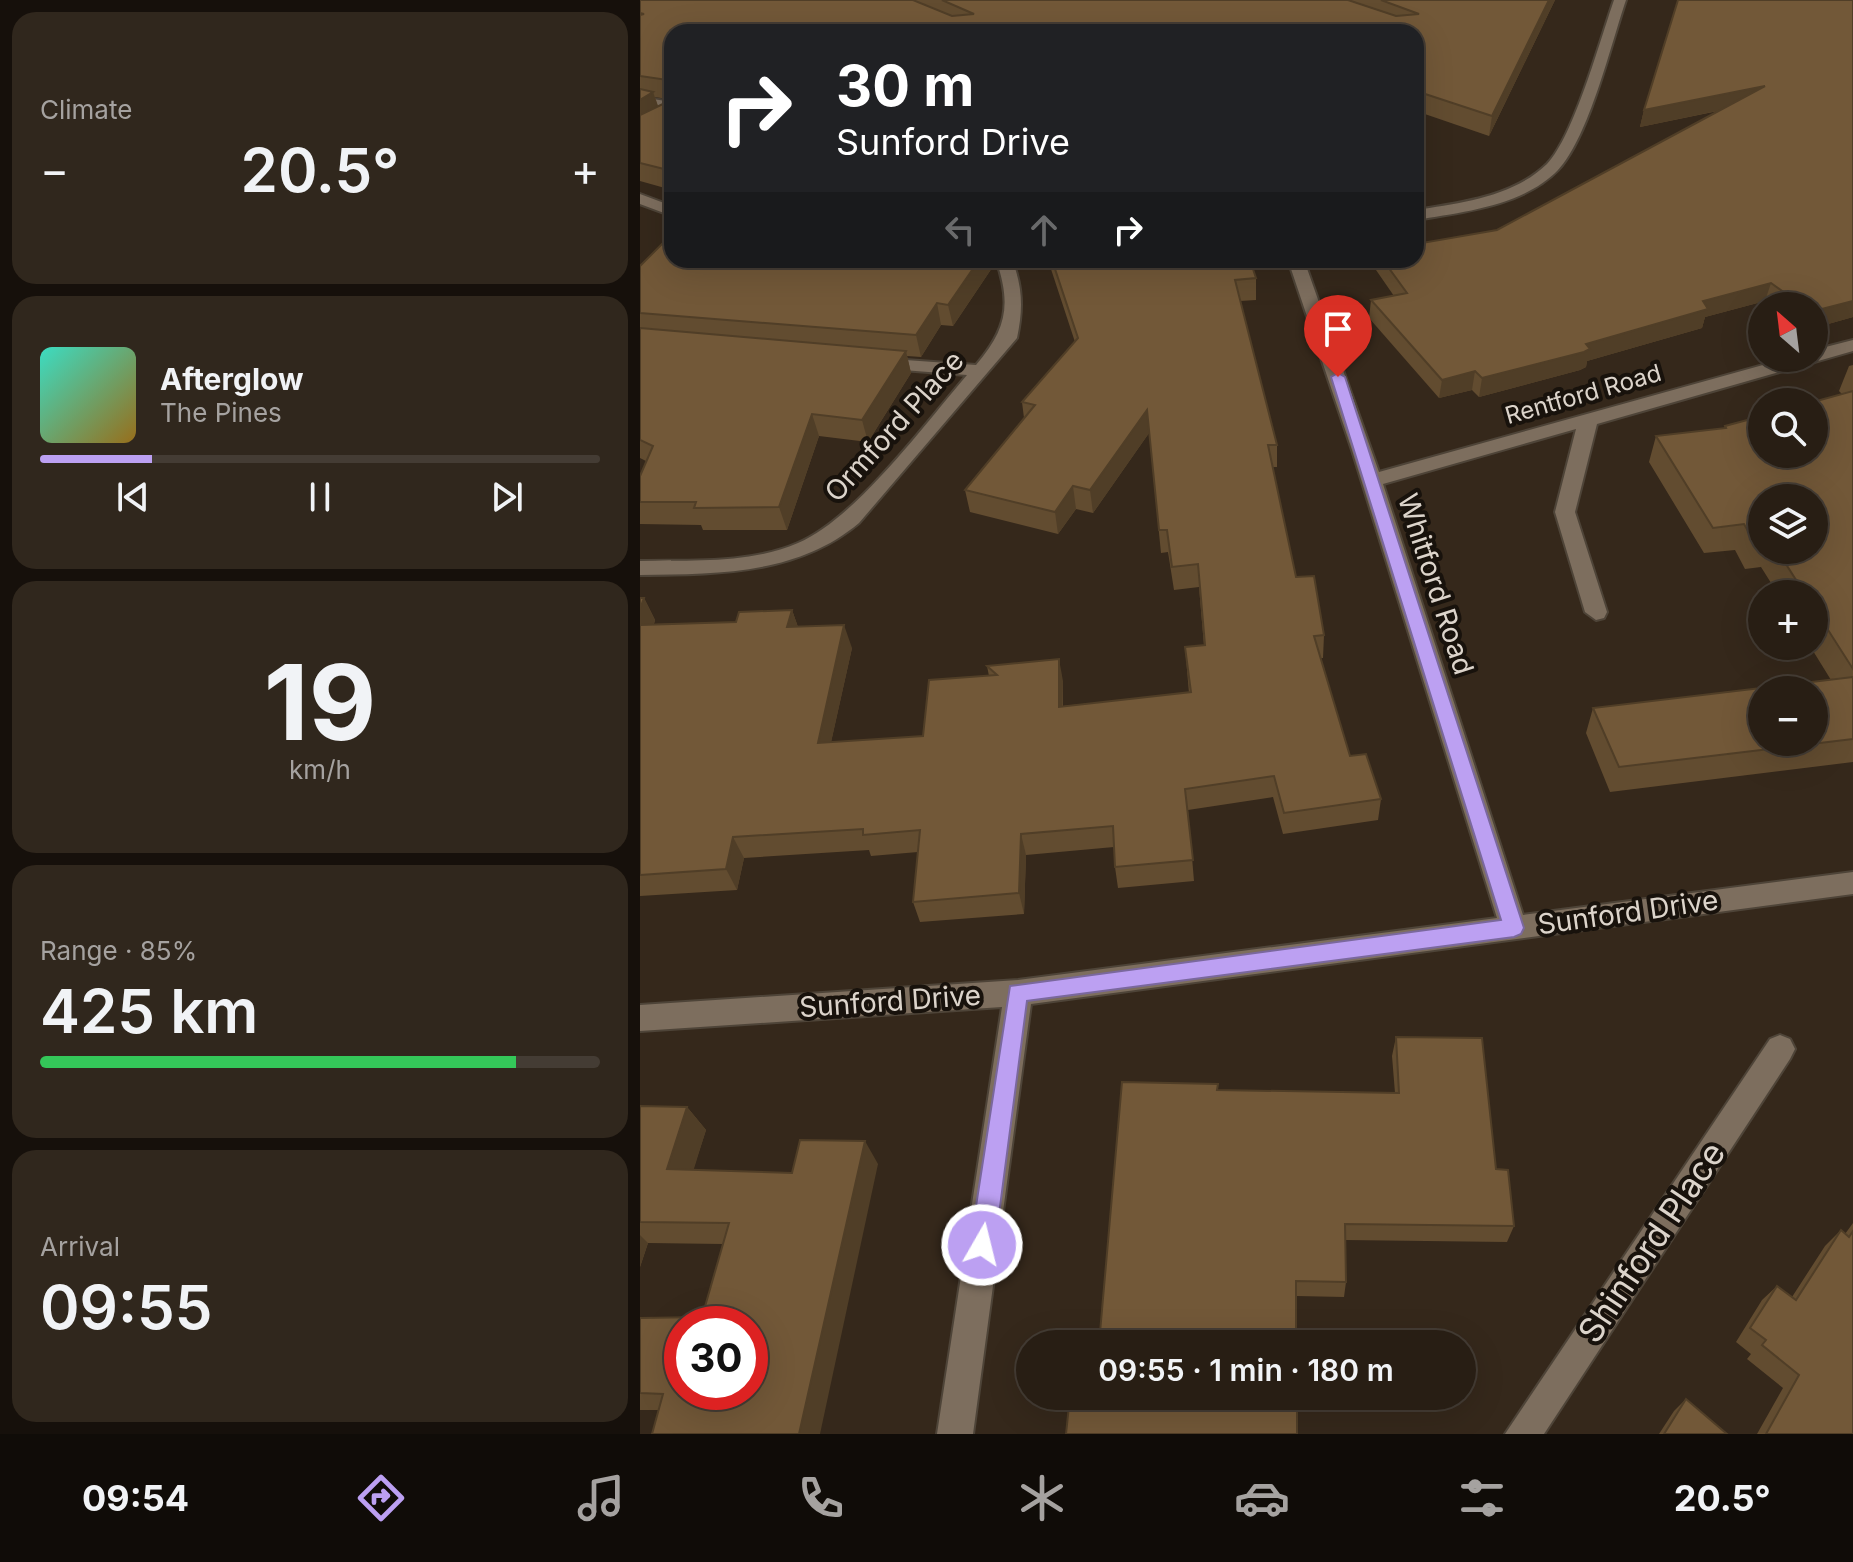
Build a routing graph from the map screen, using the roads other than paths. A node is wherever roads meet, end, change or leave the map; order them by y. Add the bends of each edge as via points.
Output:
1 (1620, 0) edge
2 (640, 101) edge
3 (664, 105) edge
4 (640, 199) edge
5 (664, 208) edge
6 (1424, 214) edge
7 (1007, 268) edge
8 (1299, 268) edge
9 (1853, 345) edge
10 (1828, 352) edge
11 (863, 362) edge
12 (982, 371) junction
13 (1758, 372) edge
14 (1588, 420) junction
15 (1371, 481) junction
16 (640, 568) edge
17 (1596, 612) dead end
18 (1853, 883) edge
19 (1514, 928) junction
20 (1018, 993) junction
21 (640, 1018) edge
22 (1780, 1049) dead end
23 (955, 1434) edge
24 (1523, 1434) edge

1 - 6 street via 1555,164 1531,182 1474,206
2 - 3 street
4 - 5 street
7 - 12 street, Ormford Place via 1016,306 1008,338
8 - 15 street, Whitford Road
9 - 10 street
11 - 12 street
12 - 16 street, Ormford Place via 868,501 807,549 770,560
13 - 14 street, Rentford Road
14 - 15 street, Rentford Road
14 - 17 street via 1565,512
15 - 19 street, Whitford Road
18 - 19 street, Sunford Drive
19 - 20 street, Sunford Drive
20 - 21 street, Sunford Drive
20 - 23 street
22 - 24 street, Shinford Place

